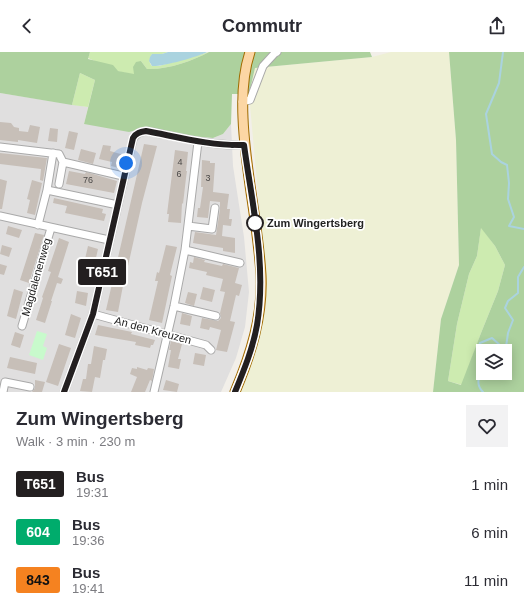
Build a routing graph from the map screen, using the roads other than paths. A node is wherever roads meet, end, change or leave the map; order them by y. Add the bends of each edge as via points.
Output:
1 (250, 52) edge
2 (277, 52) edge
3 (242, 102) junction
4 (198, 142) junction
5 (244, 145) junction
6 (0, 147) edge
7 (53, 153) junction
8 (63, 162) junction
9 (123, 176) junction
10 (59, 184) dead end
11 (48, 190) junction
12 (118, 205) junction
13 (215, 208) dead end
14 (0, 216) edge
15 (38, 225) junction
16 (188, 226) junction
17 (51, 228) junction
18 (109, 240) junction
19 (185, 250) junction
20 (240, 263) dead end
21 (174, 306) junction
22 (93, 314) junction
23 (216, 316) dead end
24 (22, 326) dead end
25 (168, 334) junction
26 (211, 350) dead end
27 (30, 387) dead end
28 (3, 392) edge
29 (64, 392) edge
30 (154, 392) edge
31 (235, 392) edge

1 - 3 main road
2 - 3 street via 263,66 250,100
3 - 5 main road
4 - 5 street
4 - 9 street via 146,131 139,132 133,138
4 - 16 street
5 - 31 main road via 258,242 261,290 252,346
6 - 7 street
7 - 8 street via 59,154
7 - 11 street
8 - 9 street
8 - 10 street
9 - 12 street
11 - 12 street
11 - 15 street
12 - 18 street
13 - 16 street via 212,229
14 - 15 street
15 - 17 street
16 - 19 street
17 - 18 street
17 - 24 street, Magdalenenweg
18 - 22 street
19 - 20 street
19 - 21 street
21 - 23 street
21 - 25 street
22 - 25 street, An den Kreuzen
22 - 29 street
25 - 26 street, An den Kreuzen via 206,345
25 - 30 street
27 - 28 street via 5,382

